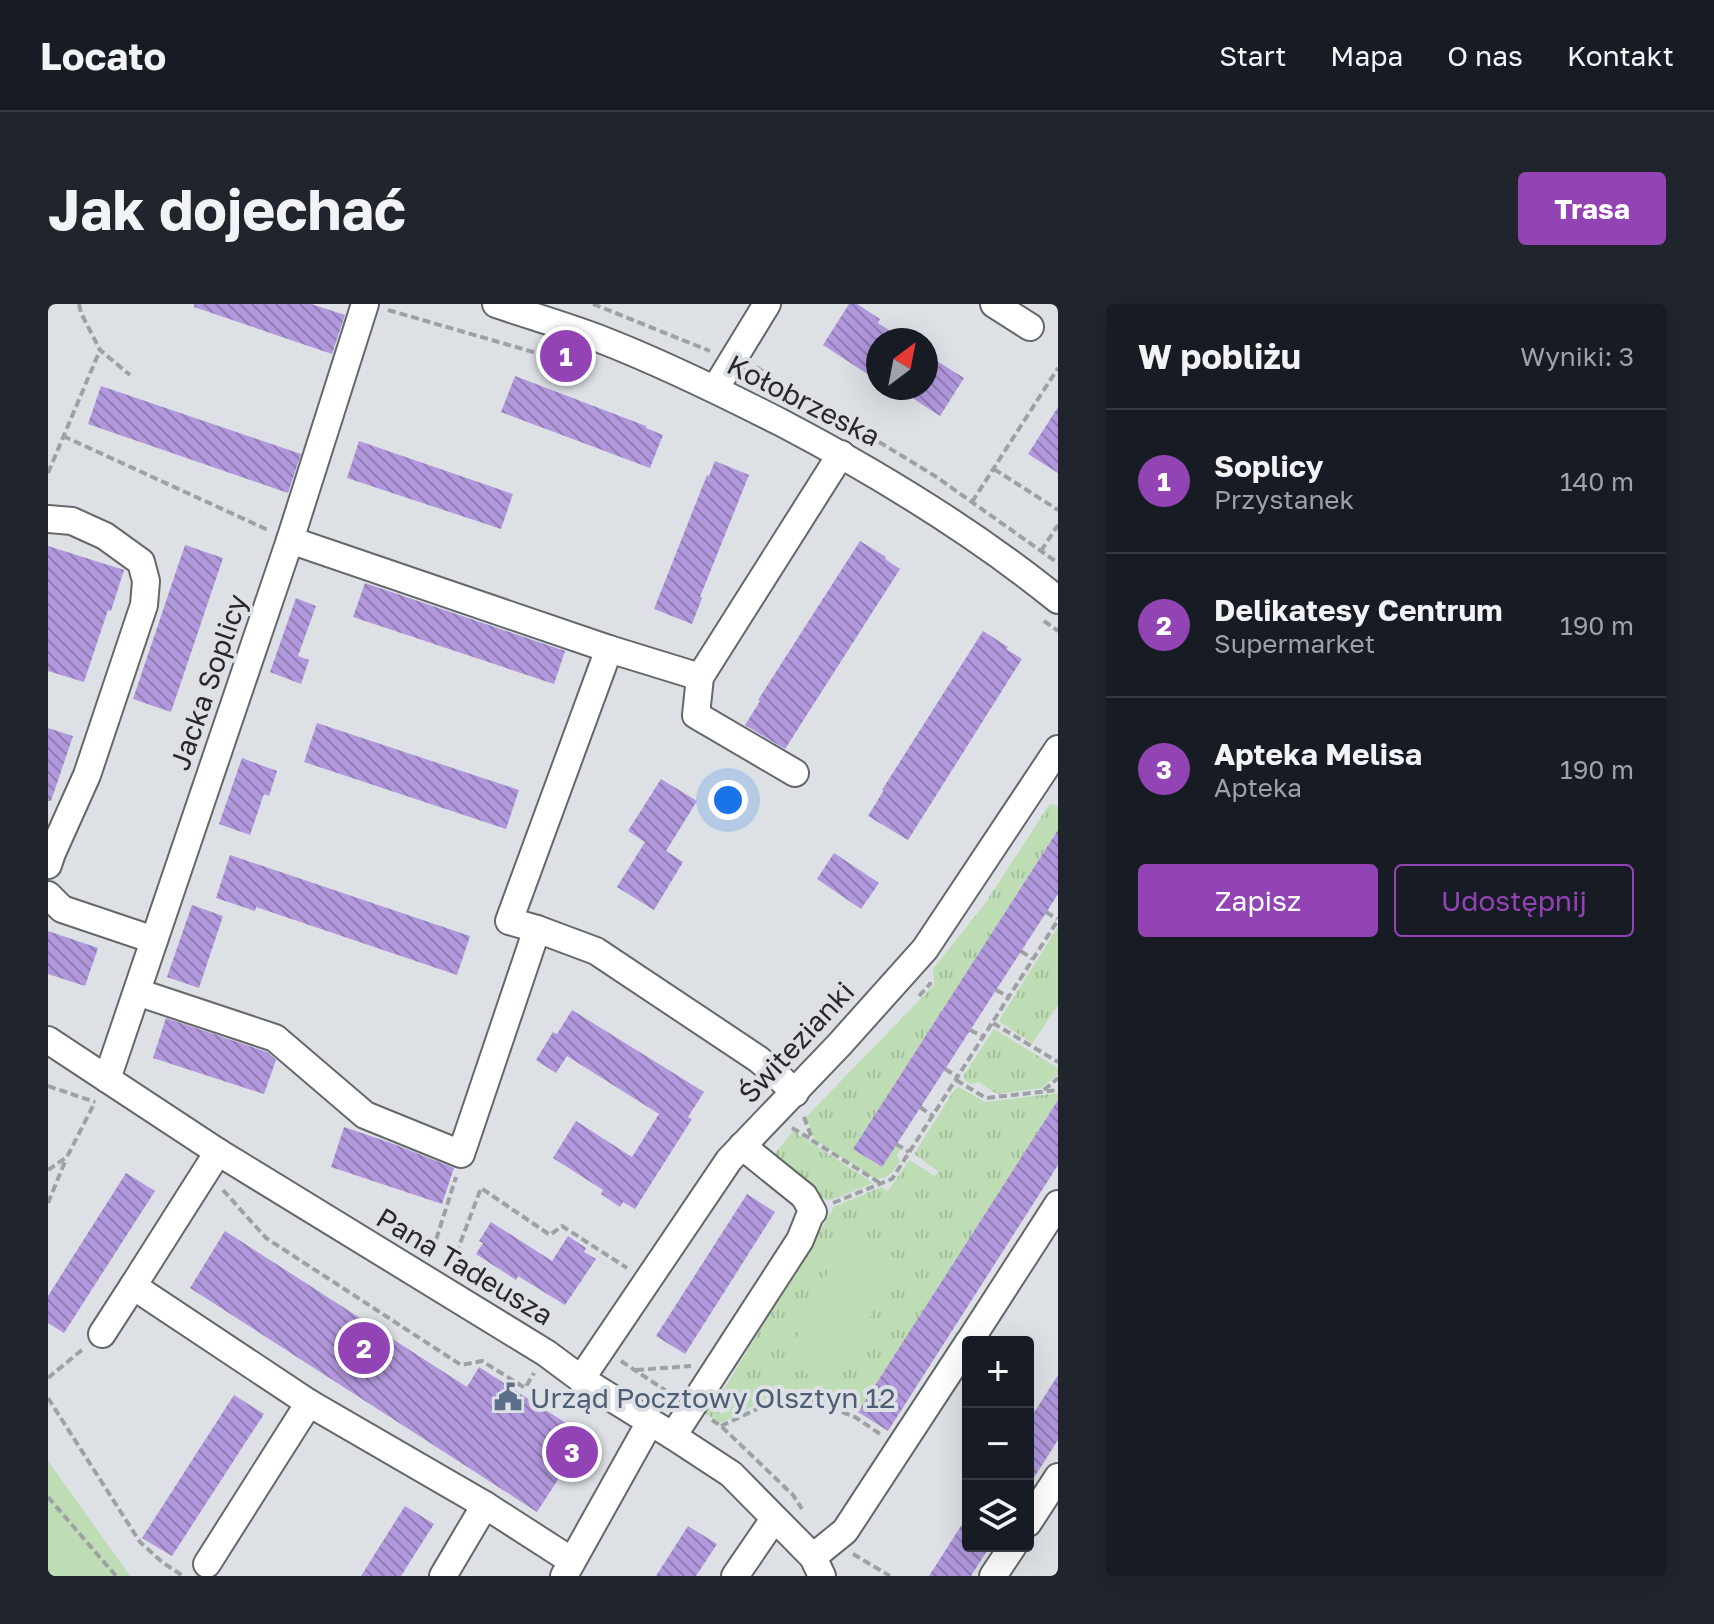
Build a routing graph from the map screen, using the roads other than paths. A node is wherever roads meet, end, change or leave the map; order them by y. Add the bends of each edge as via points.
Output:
1 (496, 304) edge
2 (767, 304) edge
3 (994, 304) edge
4 (376, 307) edge
5 (1030, 327) dead end
6 (715, 389) junction
7 (841, 454) junction
8 (48, 519) edge
9 (290, 540) junction
10 (1058, 600) edge
11 (609, 649) junction
12 (700, 677) junction
13 (1058, 749) edge
14 (795, 773) dead end
15 (48, 865) edge
16 (48, 895) edge
17 (537, 929) junction
18 (154, 940) junction
19 (137, 992) junction
20 (48, 1040) edge
21 (107, 1079) junction
22 (799, 1104) junction
23 (742, 1146) junction
24 (212, 1161) junction
25 (1058, 1204) edge
26 (133, 1286) junction
27 (102, 1334) road end
28 (972, 1336) edge
29 (962, 1351) edge
30 (581, 1379) junction
31 (309, 1403) junction
32 (650, 1422) junction
33 (673, 1436) junction
34 (1058, 1477) edge
35 (485, 1505) junction
36 (1034, 1514) edge
37 (774, 1519) junction
38 (1009, 1552) edge
39 (207, 1564) dead end
40 (817, 1566) edge
41 (568, 1568) edge
42 (443, 1576) edge
43 (735, 1576) edge
44 (993, 1576) edge

1 - 6 street, Kołobrzeska via 599,338
2 - 6 street
3 - 5 street
4 - 9 street, Jacka Soplicy
6 - 7 street, Kołobrzeska
7 - 10 street, Kołobrzeska via 967,533
7 - 12 street
8 - 15 street via 72,521 105,536 141,562 146,581 144,605 87,775
9 - 11 street
9 - 18 street, Jacka Soplicy
11 - 12 street
11 - 17 street via 509,921
12 - 14 street via 696,715
13 - 22 street, Świtezianki via 925,949
16 - 18 street via 62,909
17 - 19 street via 461,1154 365,1115 275,1038
17 - 22 street via 596,951 758,1059
18 - 19 street, Jacka Soplicy
19 - 21 street, Jacka Soplicy
20 - 21 street, Pana Tadeusza
21 - 24 street, Pana Tadeusza
22 - 23 street, Świtezianki
23 - 30 street, Świtezianki
23 - 33 street via 804,1196 813,1212
24 - 26 street
24 - 30 street, Pana Tadeusza via 546,1353
25 - 28 street
26 - 27 street
26 - 31 street
29 - 40 street
30 - 32 street, Pana Tadeusza
31 - 35 street
31 - 39 street
32 - 33 street, Pana Tadeusza
32 - 41 street
33 - 37 street, Pana Tadeusza via 731,1474
34 - 36 street
35 - 41 street
35 - 42 street
37 - 40 street, Pana Tadeusza
37 - 43 street
38 - 44 street

